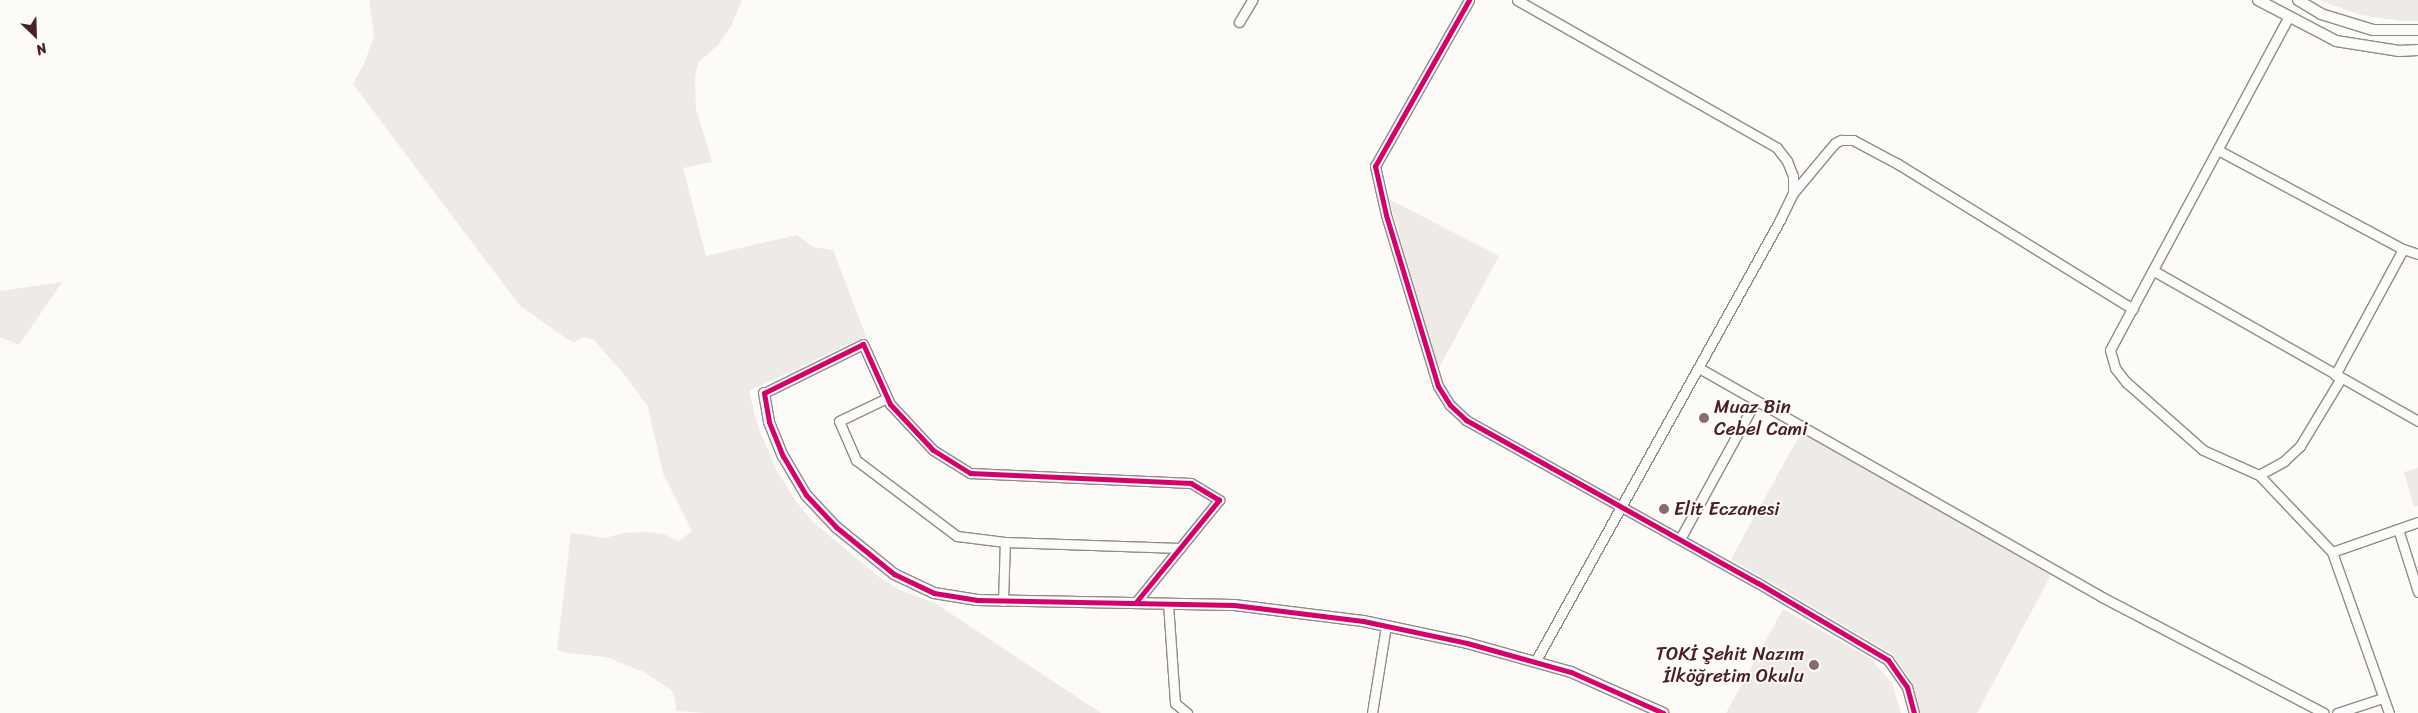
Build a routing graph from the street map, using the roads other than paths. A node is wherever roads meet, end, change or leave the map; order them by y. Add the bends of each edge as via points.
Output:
1 (1252, 0) edge
2 (1469, 0) edge
3 (1517, 0) edge
4 (2258, 0) edge
5 (2298, 0) edge
6 (2289, 16) junction
7 (1239, 22) dead end
8 (2418, 30) edge
9 (2418, 50) edge
10 (2218, 150) junction
11 (1793, 193) junction
12 (2403, 249) junction
13 (2418, 254) edge
14 (2154, 271) junction
15 (2133, 309) junction
16 (1699, 368) junction
17 (2338, 376) junction
18 (764, 393) joint
19 (888, 398) junction
20 (1756, 400) junction
21 (2418, 421) edge
22 (2259, 475) junction
23 (1622, 507) junction
24 (2418, 522) edge
25 (2398, 529) junction
26 (1680, 539) junction
27 (1005, 542) junction
28 (1180, 548) junction
29 (2332, 552) junction
30 (2418, 592) edge
31 (1003, 601) junction
32 (1136, 602) junction
33 (1168, 603) junction
34 (1386, 626) junction
35 (1535, 662) junction
36 (2383, 698) junction
37 (1657, 711) edge
38 (1187, 713) edge
39 (1372, 713) edge
40 (1914, 713) edge
41 (2324, 713) edge
42 (2337, 713) edge
43 (2389, 713) edge

1 - 7 street
2 - 23 street via 1375,166 1400,262 1438,386 1450,405 1466,420
3 - 11 street via 1777,148 1793,176
4 - 6 street
5 - 8 street via 2321,14 2373,30
6 - 9 street via 2336,41 2399,51
6 - 10 street
10 - 12 street
10 - 14 street
11 - 15 street via 1835,143 1853,140 1898,164
11 - 16 street
12 - 13 street
12 - 17 street
14 - 15 street
14 - 17 street
15 - 22 street via 2110,350 2115,368 2126,382 2203,450
16 - 20 street
16 - 23 street
17 - 21 street
17 - 22 street via 2300,446 2284,462
18 - 19 street via 863,344
18 - 31 street via 769,422 783,456 806,495 836,527 894,574 934,594
19 - 27 street via 838,421 856,460 957,536
19 - 28 street via 933,450 970,474 1190,483 1219,500
20 - 26 street
20 - 41 street via 2102,596
22 - 29 street
23 - 26 street
23 - 35 street
24 - 25 street
25 - 29 street
25 - 30 street
26 - 40 street via 1888,660 1906,687
27 - 28 street
27 - 31 street
28 - 32 street
29 - 36 street
31 - 32 street
32 - 33 street
33 - 34 street via 1234,605
33 - 38 street via 1175,703
34 - 35 street
34 - 39 street
35 - 37 street via 1571,672
36 - 42 street
36 - 43 street

